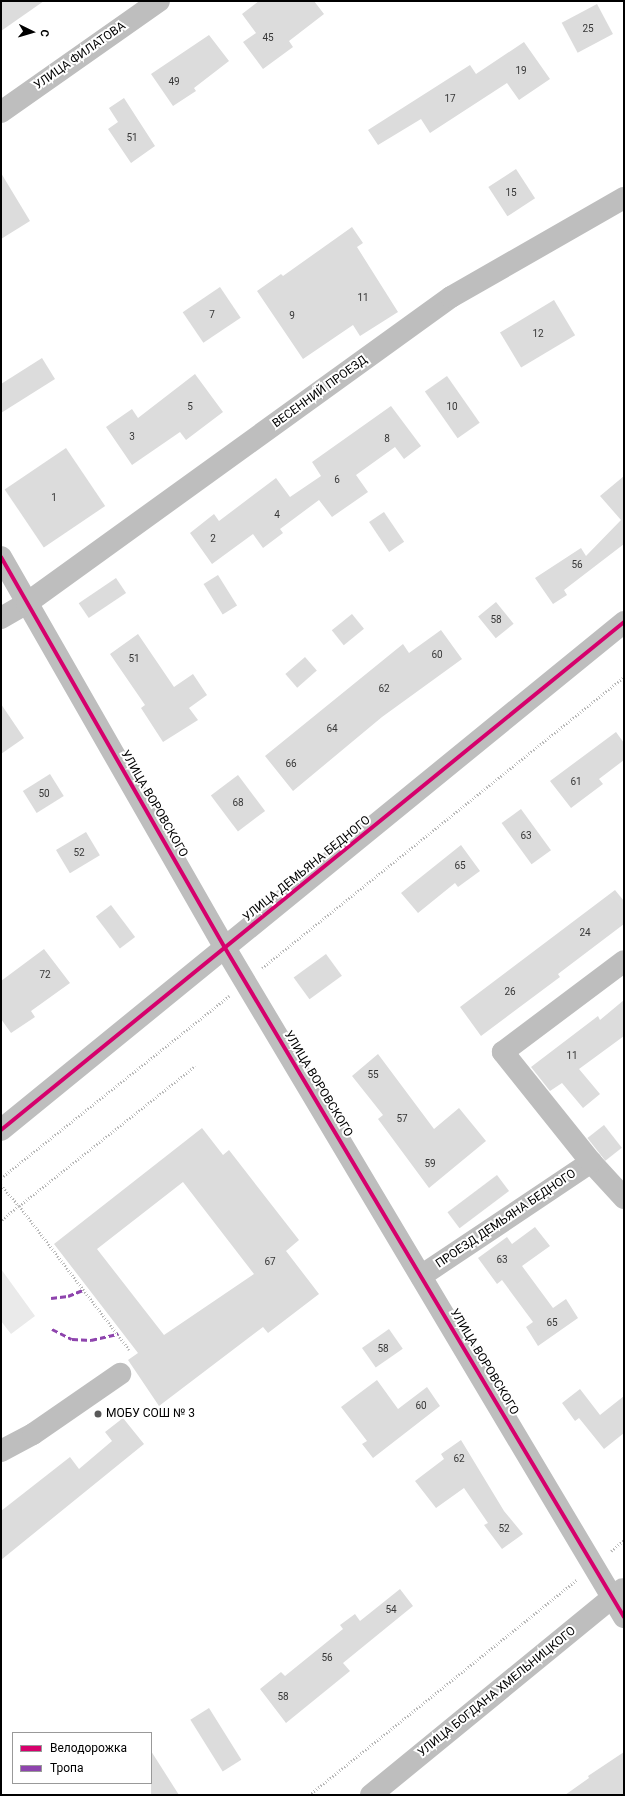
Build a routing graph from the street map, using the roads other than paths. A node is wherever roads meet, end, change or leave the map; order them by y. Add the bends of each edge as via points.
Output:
1 (159, 1) edge
2 (1, 112) edge
3 (624, 198) edge
4 (1, 557) edge
5 (27, 603) junction
6 (1, 618) edge
7 (624, 622) edge
8 (225, 948) junction
9 (624, 961) edge
10 (1, 1130) edge
11 (591, 1162) junction
12 (624, 1198) edge
13 (420, 1276) junction
14 (120, 1374) dead end
15 (1, 1451) edge
16 (618, 1593) edge
17 (624, 1617) edge
18 (371, 1795) edge

1 - 2 street, УЛИЦА ФИЛАТОВА
3 - 5 street, ВЕСЕННИЙ ПРОЕЗД via 451,297
4 - 5 street, УЛИЦА ВОРОВСКОГО
5 - 6 street, ВЕСЕННИЙ ПРОЕЗД
5 - 8 street, УЛИЦА ВОРОВСКОГО
7 - 8 street, УЛИЦА ДЕМЬЯНА БЕДНОГО
8 - 10 street, УЛИЦА ДЕМЬЯНА БЕДНОГО
8 - 13 street, УЛИЦА ВОРОВСКОГО
9 - 11 street via 503,1052
11 - 12 street
11 - 13 street, ПРОЕЗД ДЕМЬЯНА БЕДНОГО
13 - 16 street, УЛИЦА ВОРОВСКОГО via 593,1566
14 - 15 street via 33,1434
16 - 17 street, УЛИЦА ВОРОВСКОГО
16 - 18 street, УЛИЦА БОГДАНА ХМЕЛЬНИЦКОГО

